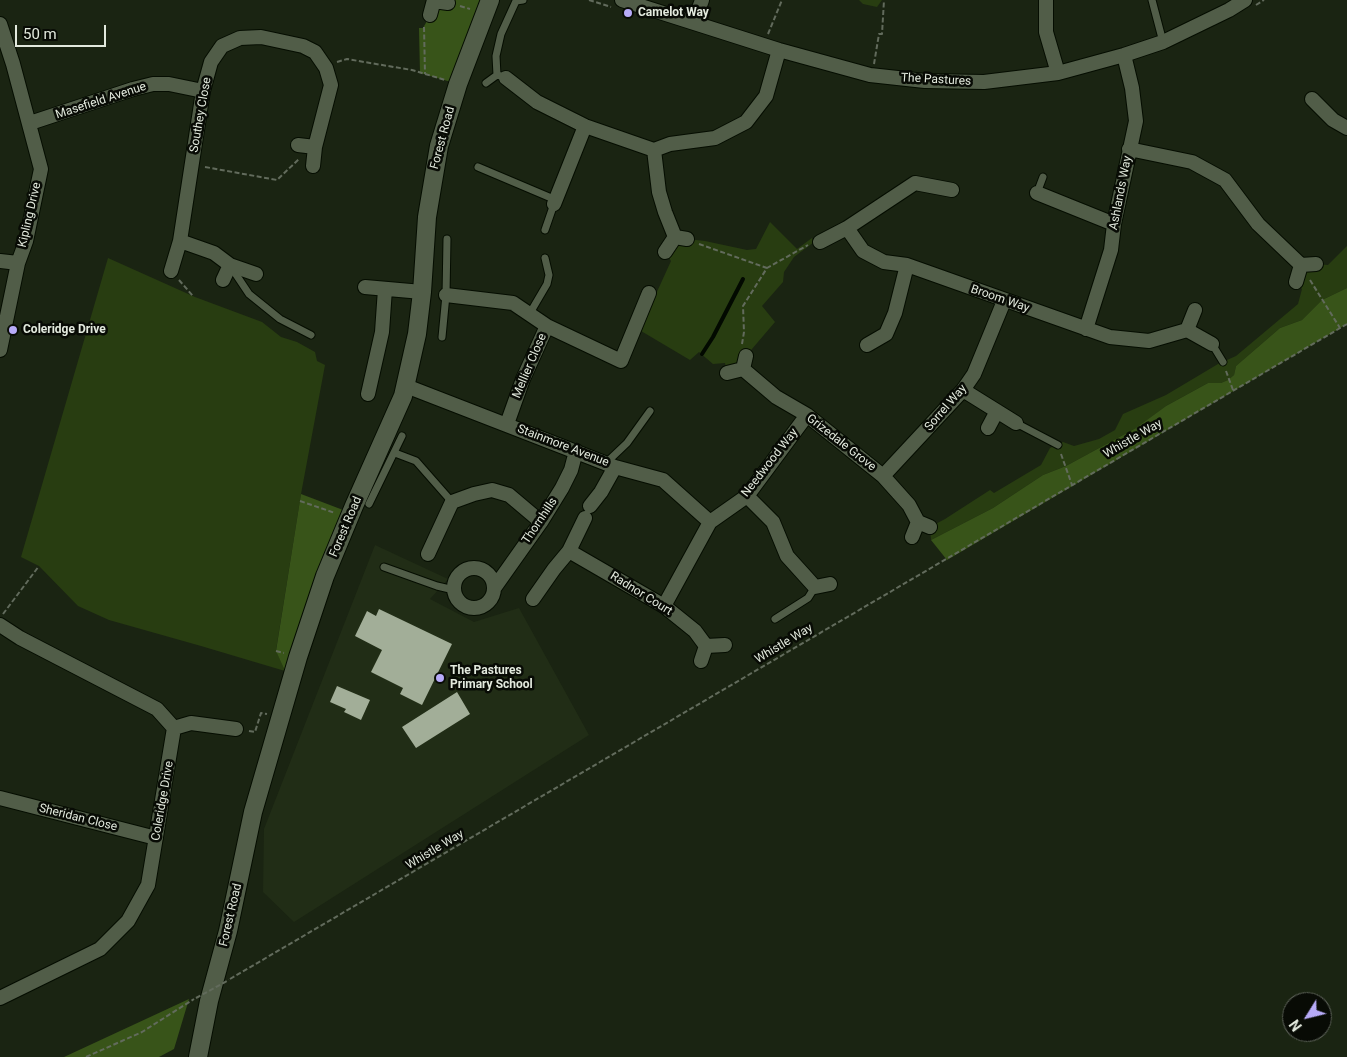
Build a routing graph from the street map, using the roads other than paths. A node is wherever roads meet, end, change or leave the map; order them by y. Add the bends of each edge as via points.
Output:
1 (434, 0) edge
2 (523, 0) edge
3 (702, 0) edge
4 (1046, 0) edge
5 (1152, 0) edge
6 (1251, 2) edge
7 (448, 4) road end
8 (619, 4) edge
9 (488, 6) edge
10 (430, 15) road end
11 (694, 22) junction
12 (0, 24) edge
13 (1163, 42) junction
14 (778, 50) junction
15 (1124, 55) junction
16 (1058, 73) junction
17 (502, 76) junction
18 (486, 83) dead end
19 (203, 91) junction
20 (1312, 99) dead end
21 (30, 124) junction
22 (585, 126) junction
23 (1347, 128) edge
24 (298, 145) dead end
25 (315, 146) junction
26 (1129, 149) junction
27 (654, 150) junction
28 (313, 166) dead end
29 (478, 168) dead end
30 (1043, 177) dead end
31 (952, 190) dead end
32 (1037, 193) joint
33 (555, 202) junction
34 (1114, 224) junction
35 (847, 228) junction
36 (545, 230) dead end
37 (448, 239) dead end
38 (180, 241) junction
39 (820, 242) road end
40 (665, 252) dead end
41 (545, 258) dead end
42 (0, 261) edge
43 (18, 263) junction
44 (1316, 264) dead end
45 (230, 265) junction
46 (907, 265) junction
47 (1301, 265) junction
48 (171, 270) road end
49 (256, 274) dead end
50 (222, 280) dead end
51 (1296, 282) dead end
52 (365, 287) dead end
53 (385, 290) junction
54 (422, 292) junction
55 (649, 293) dead end
56 (446, 295) junction
57 (1004, 301) junction
58 (1195, 310) dead end
59 (530, 313) junction
60 (547, 326) junction
61 (1086, 329) junction
62 (1186, 330) junction
63 (311, 335) dead end
64 (442, 337) dead end
65 (1212, 344) joint
66 (867, 345) dead end
67 (0, 350) edge
68 (1223, 362) road end
69 (727, 373) dead end
70 (406, 386) junction
71 (963, 390) junction
72 (368, 394) dead end
73 (650, 411) dead end
74 (997, 411) junction
75 (807, 415) junction
76 (1016, 423) joint
77 (507, 424) junction
78 (988, 428) dead end
79 (402, 436) dead end
80 (1058, 445) road end
81 (576, 451) junction
82 (395, 453) junction
83 (611, 465) junction
84 (883, 476) junction
85 (747, 496) junction
86 (452, 502) junction
87 (370, 504) dead end
88 (541, 522) junction
89 (710, 522) junction
90 (912, 538) dead end
91 (569, 551) junction
92 (428, 554) dead end
93 (384, 567) dead end
94 (830, 584) dead end
95 (495, 587) junction
96 (815, 587) junction
97 (454, 590) junction
98 (533, 599) dead end
99 (664, 606) junction
100 (775, 619) dead end
101 (0, 625) edge
102 (725, 645) dead end
103 (706, 646) junction
104 (701, 662) dead end
105 (174, 728) junction
106 (236, 729) road end
107 (0, 798) edge
108 (156, 838) junction
109 (0, 998) edge
110 (198, 1057) edge

1 - 7 street
1 - 10 street
2 - 17 lane via 516,1 501,34 496,56
3 - 11 street
4 - 16 street via 1046,32
5 - 13 lane
6 - 13 street, The Pastures
8 - 11 street, The Pastures
9 - 54 street, Forest Road via 458,84 439,146 427,217
11 - 14 street, The Pastures
12 - 21 street, Kipling Drive
13 - 15 street, The Pastures
14 - 16 street, The Pastures via 870,75 925,81 984,82
14 - 27 street via 766,96 746,122 715,138 670,144
15 - 16 street, The Pastures
15 - 26 street, Ashlands Way via 1136,121
17 - 18 lane
17 - 22 street via 537,102
19 - 21 street, Masefield Avenue via 153,84
19 - 25 street, Southey Close via 211,62 222,46 240,38 261,36 303,46 314,52 326,68 331,84
19 - 38 street, Southey Close
20 - 23 street via 1333,120
21 - 43 street, Kipling Drive via 41,169 26,241
22 - 27 street
22 - 33 street
24 - 25 street
25 - 28 street
26 - 34 street, Ashlands Way
26 - 47 street via 1192,162 1224,180 1258,224
27 - 40 street via 659,192 681,238
29 - 33 lane
30 - 32 lane
31 - 35 street via 915,183
32 - 34 street
33 - 36 lane
34 - 61 street, Ashlands Way via 1111,250
35 - 39 street
35 - 46 street, Broom Way via 863,251 884,262
37 - 56 lane
38 - 45 street via 214,253
38 - 48 street, Southey Close
41 - 59 lane via 549,275 547,284
42 - 43 street
43 - 67 street, Kipling Drive
44 - 47 street
45 - 49 street
45 - 50 street
45 - 63 lane via 249,294 280,319
46 - 57 street, Broom Way
46 - 66 street via 886,334
47 - 51 street
52 - 53 street
53 - 54 street
53 - 72 street via 382,332
54 - 70 street, Forest Road
55 - 60 street via 622,361
56 - 59 street, Mellier Close via 513,303
56 - 64 lane
57 - 61 street, Broom Way
57 - 71 street, Sorrel Way via 974,374
58 - 62 street
59 - 60 street, Mellier Close
60 - 77 street, Mellier Close via 522,379
61 - 62 street, Broom Way via 1110,338 1149,341
62 - 65 street
65 - 68 lane
69 - 75 street, Grizedale Grove via 744,362 776,397
70 - 77 street, Stainmore Avenue
70 - 110 street, Forest Road via 325,576 298,657 253,812
71 - 74 street
71 - 84 street, Sorrel Way
73 - 83 lane
74 - 76 street
74 - 78 street
75 - 84 street, Grizedale Grove
75 - 85 street, Needwood Way
76 - 80 lane
77 - 81 street, Stainmore Avenue
79 - 82 lane
81 - 83 street, Stainmore Avenue
81 - 88 street, Thornhills via 568,476
82 - 86 lane via 416,461
82 - 87 lane
83 - 89 street, Stainmore Avenue via 663,480
83 - 91 street via 601,492
84 - 90 street, Grizedale Grove via 924,525
85 - 89 street, Needwood Way
85 - 96 street via 773,522 787,556
86 - 88 street via 492,490 509,495
86 - 92 street
88 - 95 street, Thornhills
89 - 99 street, Needwood Way
91 - 98 street
91 - 99 street, Radnor Court
93 - 97 lane
94 - 96 street
95 - 97 street via 488,573 472,568 459,575
95 - 97 street, Thornhills via 490,602 476,609 461,604
96 - 100 lane via 808,598
99 - 103 street, Radnor Court via 695,631
101 - 105 street via 158,709
102 - 103 street
103 - 104 street
105 - 106 street via 191,723
105 - 108 street, Coleridge Drive
107 - 108 street, Sheridan Close
108 - 109 street, Coleridge Drive via 148,885 128,921 100,949

